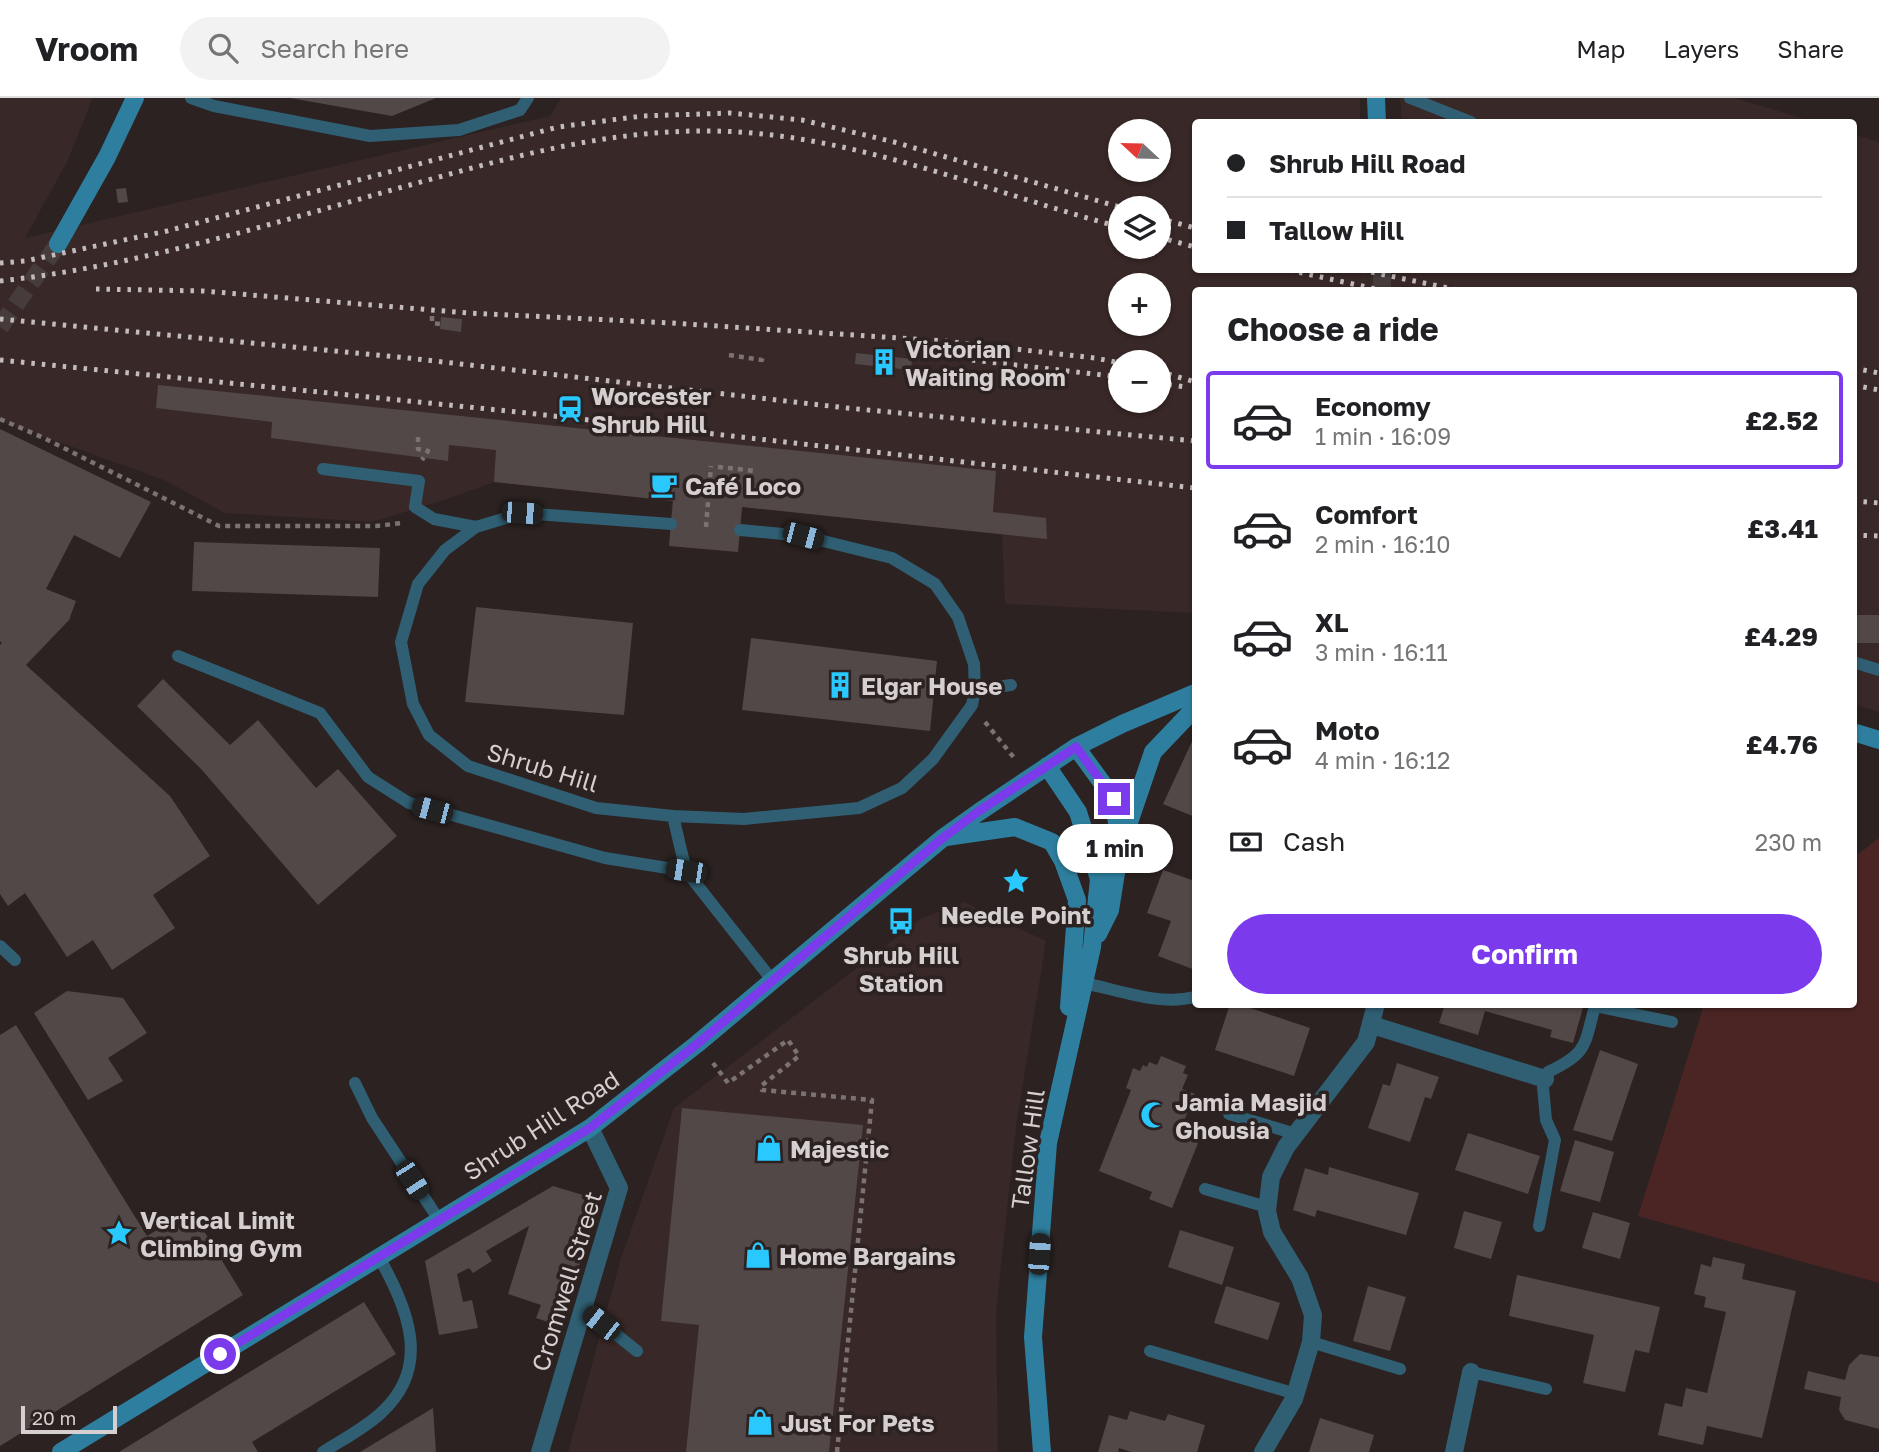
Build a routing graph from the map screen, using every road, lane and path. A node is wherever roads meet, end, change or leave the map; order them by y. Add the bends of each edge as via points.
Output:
1 (135, 98) edge
2 (191, 98) edge
3 (528, 98) edge
4 (1376, 98) edge
5 (1410, 98) edge
6 (1377, 119) edge
7 (1463, 119) edge
8 (58, 244) tunnel mouth
9 (432, 316) dead end
10 (440, 324) dead end
11 (763, 354) dead end
12 (730, 355) dead end
13 (0, 419) edge
14 (711, 466) dead end
15 (718, 467) dead end
16 (323, 469) dead end
17 (756, 471) dead end
18 (434, 519) junction
19 (671, 524) dead end
20 (476, 527) junction
21 (706, 527) dead end
22 (740, 530) dead end
23 (178, 656) dead end
24 (1857, 663) edge
25 (1879, 670) edge
26 (1011, 685) dead end
27 (975, 690) junction
28 (1192, 694) edge
29 (972, 705) junction
30 (1192, 711) edge
31 (1857, 733) edge
32 (1879, 740) edge
33 (1076, 747) junction
34 (1047, 766) junction
35 (1030, 778) junction
36 (673, 816) junction
37 (944, 837) junction
38 (1120, 848) junction
39 (686, 871) junction
40 (0, 946) edge
41 (1092, 947) junction
42 (15, 960) dead end
43 (772, 981) junction
44 (1084, 983) junction
45 (1192, 999) edge
46 (1375, 1008) edge
47 (1594, 1008) edge
48 (1605, 1008) edge
49 (1672, 1022) dead end
50 (1371, 1025) junction
51 (1065, 1063) junction
52 (1545, 1079) junction
53 (355, 1083) dead end
54 (728, 1083) dead end
55 (1229, 1114) dead end
56 (590, 1128) junction
57 (1296, 1134) junction
58 (1205, 1189) dead end
59 (1268, 1207) junction
60 (439, 1220) junction
61 (1539, 1226) dead end
62 (379, 1257) junction
63 (583, 1308) junction
64 (1311, 1342) junction
65 (637, 1351) dead end
66 (1150, 1351) dead end
67 (1400, 1369) dead end
68 (1471, 1372) joint
69 (1546, 1389) dead end
70 (1296, 1394) junction
71 (61, 1452) edge
72 (323, 1452) edge
73 (540, 1452) edge
74 (837, 1452) edge
75 (1042, 1452) edge
76 (1263, 1452) edge
77 (1454, 1452) edge

1 - 8 main road
2 - 3 lane via 370,136 459,130 520,110
4 - 6 main road
5 - 7 lane
9 - 10 path via 432,323
11 - 12 path via 762,360
13 - 18 path via 219,526 376,526
14 - 21 path
15 - 17 path
16 - 18 lane via 419,481 415,507
18 - 20 lane
19 - 20 lane, Shrub Hill via 522,513
20 - 36 lane, Shrub Hill via 445,550 418,584 401,642 413,704 429,735 480,770 596,808
22 - 27 lane, Shrub Hill via 803,536 892,558 935,584 958,617 974,664
23 - 39 lane via 320,713 368,777 409,803 605,858
24 - 25 lane
26 - 27 lane
27 - 29 lane, Shrub Hill
28 - 33 main road, Shrub Hill Road
29 - 35 path
29 - 36 lane, Shrub Hill via 933,760 902,788 859,808 744,819
30 - 38 main road, Tallow Hill via 1153,752
31 - 32 main road
33 - 34 main road, Shrub Hill Road
33 - 38 main road, Tallow Hill via 1114,799
34 - 35 main road, Shrub Hill Road
34 - 41 main road, Tallow Hill via 1078,812 1099,879
35 - 37 main road, Shrub Hill Road
36 - 39 lane
37 - 43 main road, Shrub Hill Road
37 - 51 main road, Tallow Hill via 1015,827 1052,842 1063,861 1077,900
38 - 41 main road, Tallow Hill via 1110,910
39 - 43 lane
40 - 42 lane
41 - 44 main road, Tallow Hill
43 - 56 main road, Shrub Hill Road
44 - 45 lane via 1165,1000
44 - 51 main road, Tallow Hill
46 - 50 street
47 - 52 lane via 1584,1049 1548,1072
48 - 49 lane
50 - 52 street
50 - 57 street via 1366,1042
51 - 75 main road, Tallow Hill via 1048,1143 1033,1337
52 - 61 lane via 1546,1120 1555,1140
53 - 60 lane via 372,1118
54 - 74 path via 788,1040 799,1056 761,1086 762,1090 872,1100
55 - 57 lane
56 - 60 main road, Shrub Hill Road
56 - 63 street, Cromwell Street via 620,1188
57 - 59 street via 1271,1177
58 - 59 lane
59 - 64 street via 1272,1232 1300,1278 1313,1315
60 - 62 main road, Shrub Hill Road
62 - 71 main road, Shrub Hill Road
62 - 72 lane via 400,1294 411,1334 408,1373 381,1414
63 - 65 lane
63 - 73 street, Cromwell Street
64 - 67 lane
64 - 70 street
66 - 70 lane
68 - 69 lane
68 - 77 street
70 - 76 street

